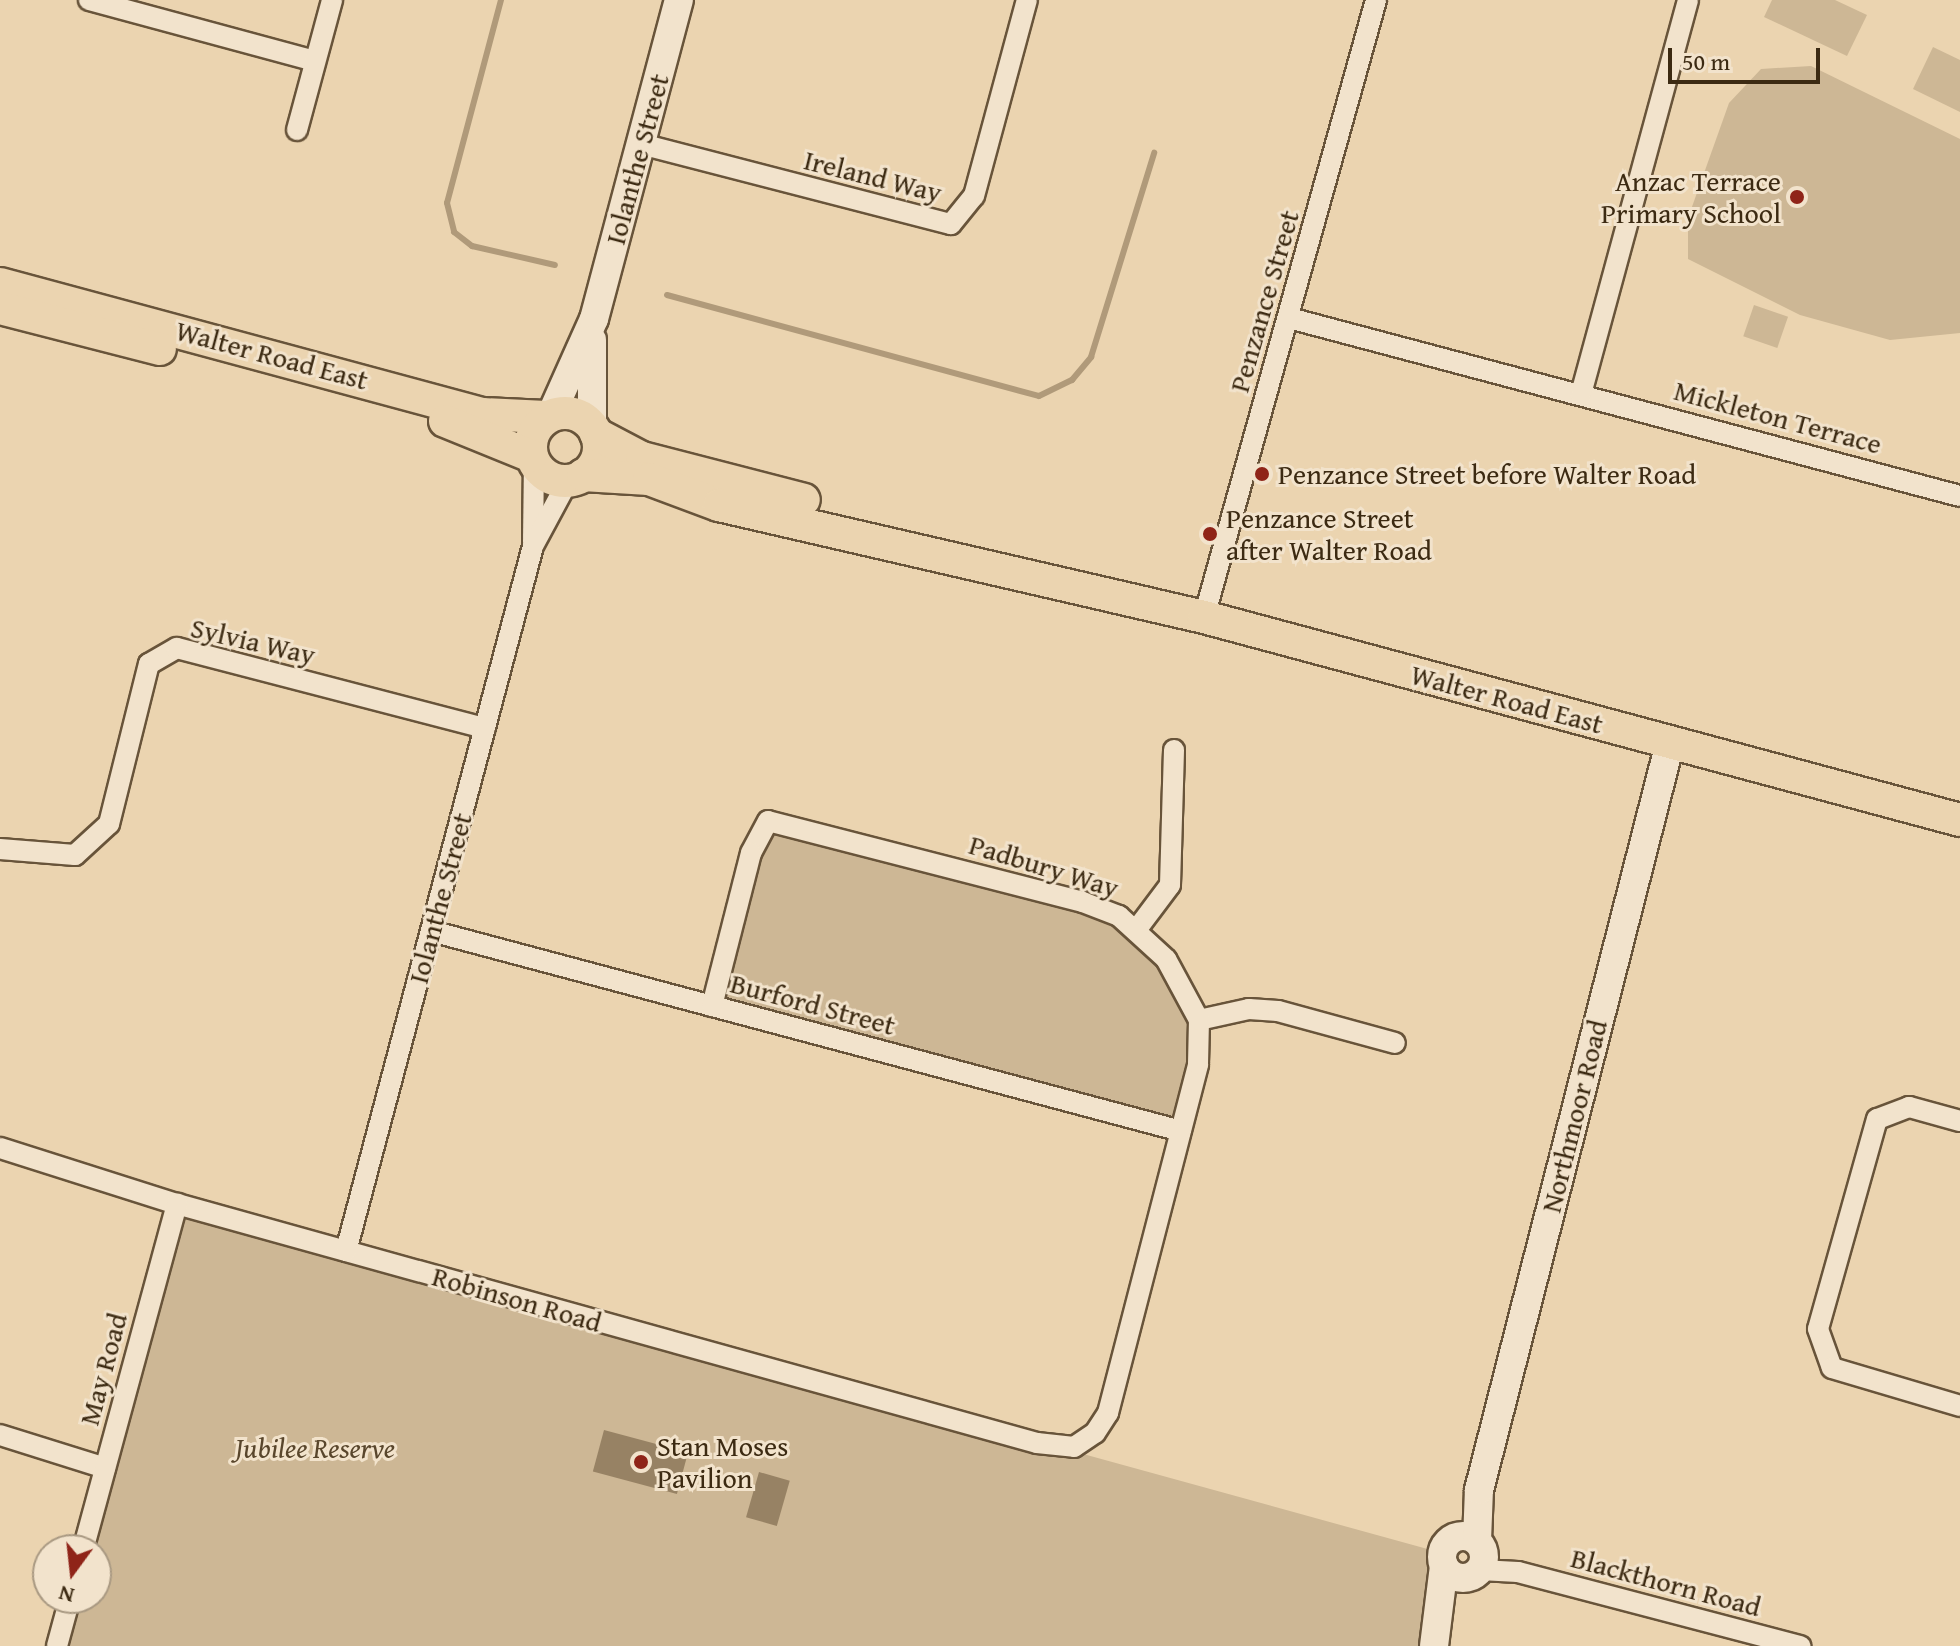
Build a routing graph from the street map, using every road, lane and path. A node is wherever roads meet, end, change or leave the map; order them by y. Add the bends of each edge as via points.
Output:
1 (89, 0) edge
2 (332, 0) edge
3 (679, 0) edge
4 (1027, 0) edge
5 (1376, 0) edge
6 (1688, 0) edge
7 (315, 61) junction
8 (297, 130) dead end
9 (641, 144) junction
10 (0, 284) edge
11 (0, 308) edge
12 (1289, 318) junction
13 (594, 319) junction
14 (1581, 394) junction
15 (548, 416) junction
16 (594, 430) junction
17 (533, 460) junction
18 (575, 478) junction
19 (1960, 496) edge
20 (533, 546) junction
21 (1053, 580) junction
22 (1204, 617) junction
23 (485, 728) junction
24 (1670, 743) junction
25 (1174, 750) dead end
26 (1960, 820) edge
27 (0, 849) edge
28 (1137, 929) junction
29 (431, 931) junction
30 (712, 1006) junction
31 (1199, 1020) junction
32 (1395, 1043) dead end
33 (1960, 1121) edge
34 (1181, 1131) junction
35 (0, 1148) edge
36 (177, 1204) junction
37 (346, 1251) junction
38 (1960, 1406) edge
39 (0, 1435) edge
40 (1037, 1443) joint
41 (105, 1468) junction
42 (87, 1534) edge
43 (1467, 1559) junction
44 (66, 1614) edge
45 (1739, 1638) edge
46 (1436, 1641) edge
47 (57, 1646) edge
48 (1800, 1646) edge

1 - 7 street
2 - 7 street
3 - 9 street, Iolanthe Street
4 - 9 street, Ireland Way via 970,209 951,224
5 - 12 street, Penzance Street
6 - 14 street
7 - 8 street
9 - 13 street, Iolanthe Street
10 - 15 main road, Walter Road East via 482,414
11 - 17 main road, Walter Road East via 457,423
12 - 14 street, Mickleton Terrace
12 - 22 street, Penzance Street
13 - 15 street, Iolanthe Street
13 - 16 street, Iolanthe Street via 588,387
14 - 19 street, Mickleton Terrace
15 - 16 main road via 574,414
15 - 17 main road via 532,439
16 - 18 main road via 598,459
16 - 21 main road, Walter Road East via 642,458 1003,553
17 - 18 main road via 550,478
17 - 20 street, Iolanthe Street
18 - 20 street, Iolanthe Street
18 - 21 main road, Walter Road East via 649,479 719,505
20 - 23 street, Iolanthe Street
21 - 22 main road, Walter Road East
22 - 24 main road, Walter Road East
23 - 27 street, Sylvia Way via 177,648 149,664 109,824 75,855
23 - 29 street, Iolanthe Street
24 - 26 main road, Walter Road East
24 - 43 street, Northmoor Road via 1479,1490
25 - 28 street via 1170,885
28 - 30 street, Padbury Way via 1083,902 768,821 751,853
28 - 31 street, Padbury Way via 1173,969
29 - 30 street, Burford Street
29 - 37 street, Iolanthe Street
30 - 34 street, Burford Street
31 - 32 street via 1249,1009 1278,1011
31 - 34 street, Padbury Way via 1198,1064
33 - 38 street via 1909,1107 1877,1119 1818,1329 1832,1368
34 - 40 street, Padbury Way via 1108,1413 1095,1433 1074,1447
35 - 36 street, Robinson Road
36 - 37 street, Robinson Road
36 - 41 street, May Road
37 - 40 street, Robinson Road
39 - 41 street
41 - 42 street, May Road
43 - 45 street, Blackthorn Road
43 - 46 street
44 - 47 street
45 - 48 street, Blackthorn Road

